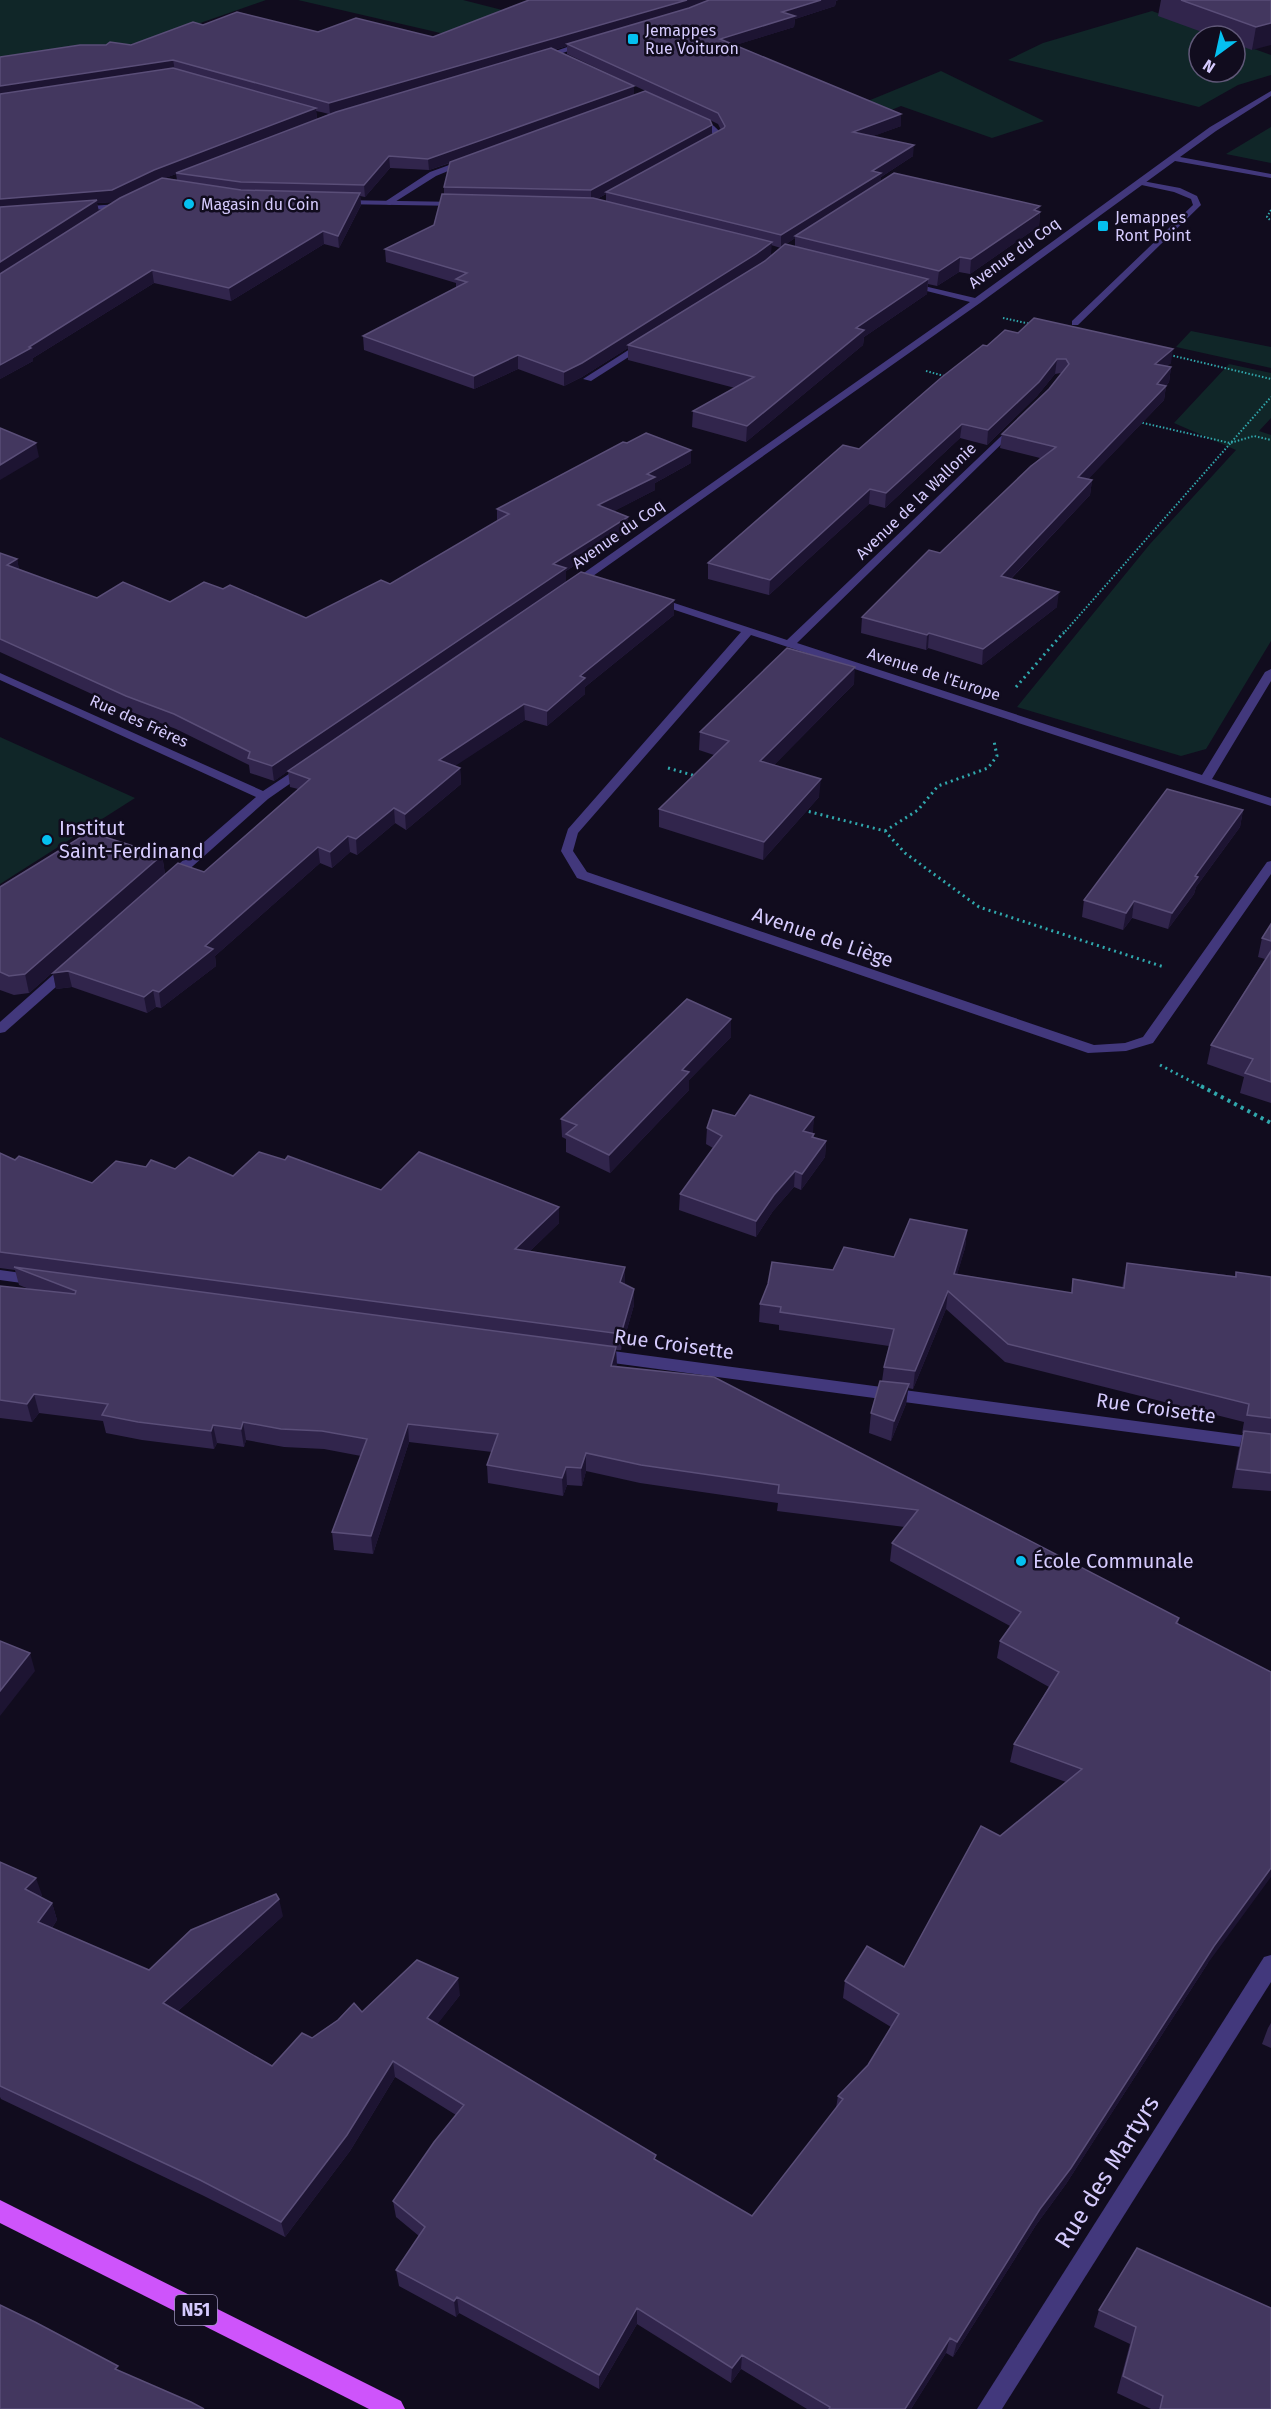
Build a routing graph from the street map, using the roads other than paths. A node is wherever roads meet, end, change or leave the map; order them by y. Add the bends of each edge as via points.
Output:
1 (594, 42) edge
2 (553, 54) junction
3 (563, 59) edge
4 (531, 60) edge
5 (1271, 93) edge
6 (1271, 104) edge
7 (1243, 109) junction
8 (685, 115) edge
9 (702, 147) edge
10 (478, 158) edge
11 (1173, 158) junction
12 (1271, 176) edge
13 (1140, 182) junction
14 (128, 201) edge
15 (331, 201) edge
16 (387, 203) junction
17 (467, 204) edge
18 (118, 206) junction
19 (71, 210) edge
20 (98, 219) edge
21 (897, 281) edge
22 (977, 301) junction
23 (1075, 323) dead end
24 (654, 338) edge
25 (588, 379) edge
26 (1025, 416) edge
27 (640, 594) edge
28 (557, 596) edge
29 (748, 631) junction
30 (789, 644) junction
31 (1271, 672) edge
32 (0, 676) edge
33 (313, 763) edge
34 (1205, 781) junction
35 (264, 796) junction
36 (1271, 802) edge
37 (1271, 865) edge
38 (159, 889) edge
39 (79, 959) edge
40 (0, 1029) edge
41 (0, 1275) edge
42 (48, 1282) edge
43 (582, 1353) edge
44 (1271, 1445) edge
45 (1271, 1964) edge
46 (0, 2211) edge
47 (393, 2409) edge
48 (989, 2409) edge

1 - 2 street
2 - 3 street
2 - 4 street
5 - 7 street, Avenue du Coq
6 - 7 street, Avenue du Coq
7 - 11 street, Avenue du Coq
8 - 9 street via 714,128 719,138
10 - 16 street via 433,174
11 - 12 street
11 - 13 street, Avenue du Coq
13 - 22 street, Avenue du Coq
13 - 23 street via 1177,190 1194,198 1197,205
14 - 18 street
15 - 16 street
16 - 17 street
18 - 19 street
18 - 20 street
21 - 22 street
22 - 28 street, Avenue du Coq via 592,578
24 - 25 street
26 - 30 street, Avenue de la Wallonie
27 - 29 street, Avenue de l'Europe
29 - 30 street, Avenue de l'Europe
29 - 37 street, Avenue de Liège via 572,832 567,851 582,874 1093,1050 1148,1040
30 - 34 street, Avenue de l'Europe
31 - 34 street
32 - 35 street, Rue des Frères
33 - 35 street
34 - 36 street, Avenue de l'Europe
35 - 38 street
39 - 40 street
41 - 42 street
43 - 44 street, Rue Croisette
45 - 48 street, Rue des Martyrs
46 - 47 main road, N51

